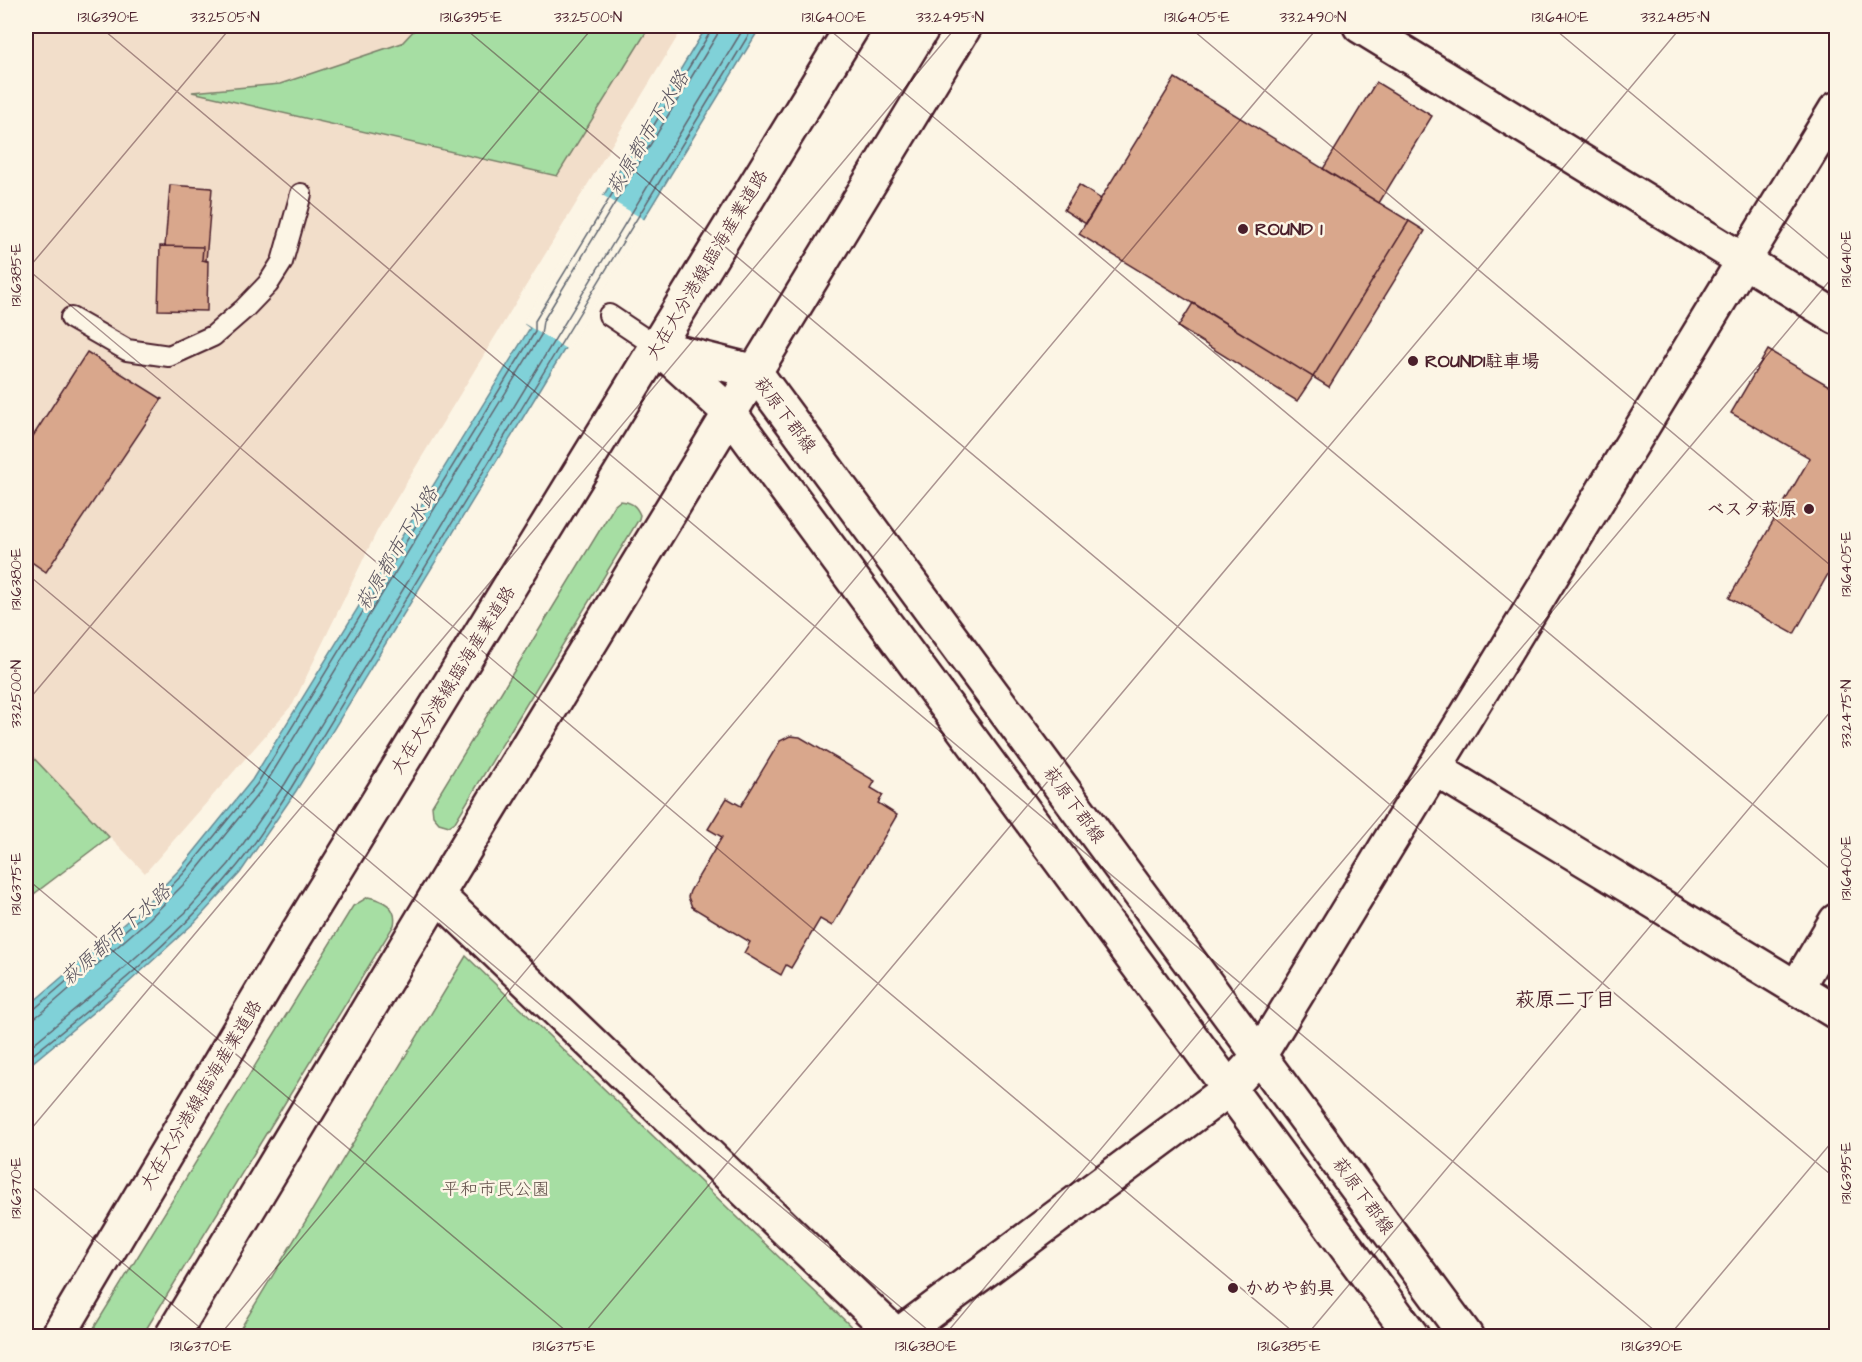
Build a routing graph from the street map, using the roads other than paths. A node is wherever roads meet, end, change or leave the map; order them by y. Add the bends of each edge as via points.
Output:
1 (853, 26) edge
2 (965, 26) edge
3 (1360, 26) edge
4 (1836, 109) edge
5 (301, 194) dead end
6 (1744, 260) junction
7 (609, 315) dead end
8 (1836, 317) edge
9 (70, 318) dead end
10 (657, 347) junction
11 (755, 372) junction
12 (729, 412) junction
13 (1434, 768) junction
14 (437, 895) junction
15 (1836, 921) edge
16 (1798, 989) junction
17 (1836, 1012) edge
18 (1259, 1056) junction
19 (1229, 1089) junction
20 (58, 1336) edge
21 (172, 1336) edge
22 (897, 1336) edge
23 (1412, 1336) edge
24 (1466, 1336) edge

1 - 10 main road, 大在大分港線;臨海産業道路
2 - 11 main road
3 - 6 main road
4 - 6 main road
5 - 9 lane via 282,262 268,284 213,336 169,356 127,350
6 - 8 main road
6 - 13 main road
7 - 10 lane
10 - 11 main road, 萩原下郡線
10 - 12 main road
10 - 20 main road, 大在大分港線;臨海産業道路 via 282,958
11 - 12 main road
11 - 18 main road, 萩原下郡線
12 - 14 main road
12 - 19 main road
13 - 16 main road
13 - 18 main road
14 - 21 main road
14 - 22 main road
15 - 16 main road
16 - 17 main road
18 - 19 main road
18 - 24 main road, 萩原下郡線
19 - 22 main road
19 - 23 main road

